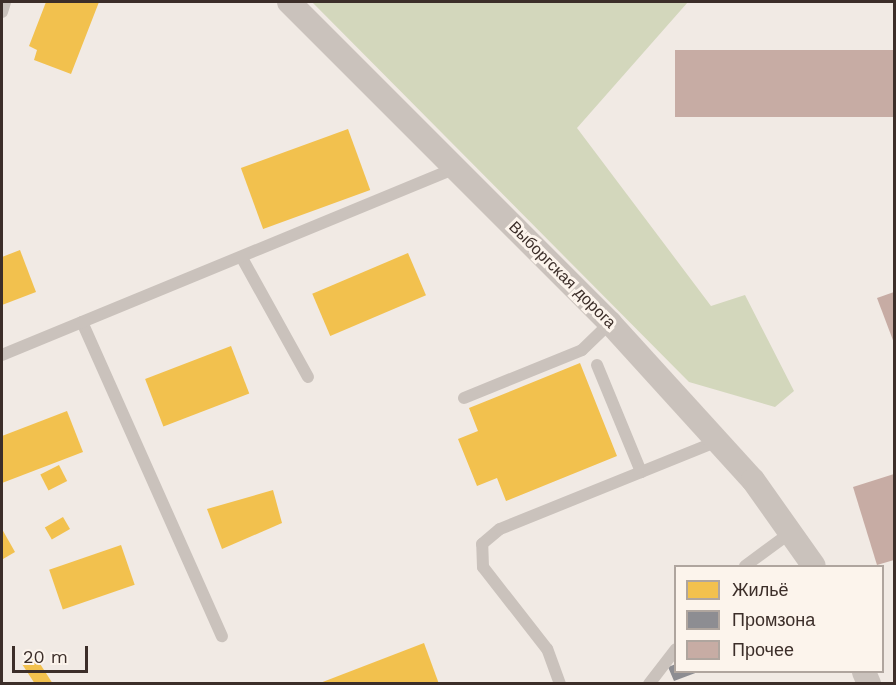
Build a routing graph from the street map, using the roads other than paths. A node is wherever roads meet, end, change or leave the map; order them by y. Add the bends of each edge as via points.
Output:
1 (5, 2) edge
2 (289, 2) edge
3 (2, 12) edge
4 (456, 168) junction
5 (242, 258) junction
6 (82, 322) junction
7 (610, 323) junction
8 (2, 355) edge
9 (597, 365) dead end
10 (308, 377) dead end
11 (464, 398) dead end
12 (718, 441) junction
13 (641, 472) junction
14 (790, 533) junction
15 (748, 565) edge
16 (813, 565) edge
17 (222, 636) dead end
18 (674, 650) edge
19 (560, 684) edge
20 (649, 684) edge

1 - 3 lane
2 - 4 street, Выборгская дорога
4 - 5 lane
4 - 7 street, Выборгская дорога
5 - 6 lane
5 - 10 lane
6 - 8 lane
6 - 17 lane
7 - 11 lane via 582,350
7 - 12 street, Выборгская дорога
9 - 13 lane
12 - 13 lane
12 - 14 street, Выборгская дорога via 753,480
13 - 19 lane via 500,530 482,544 483,567 547,649
14 - 15 lane
14 - 16 street, Выборгская дорога
18 - 20 lane

